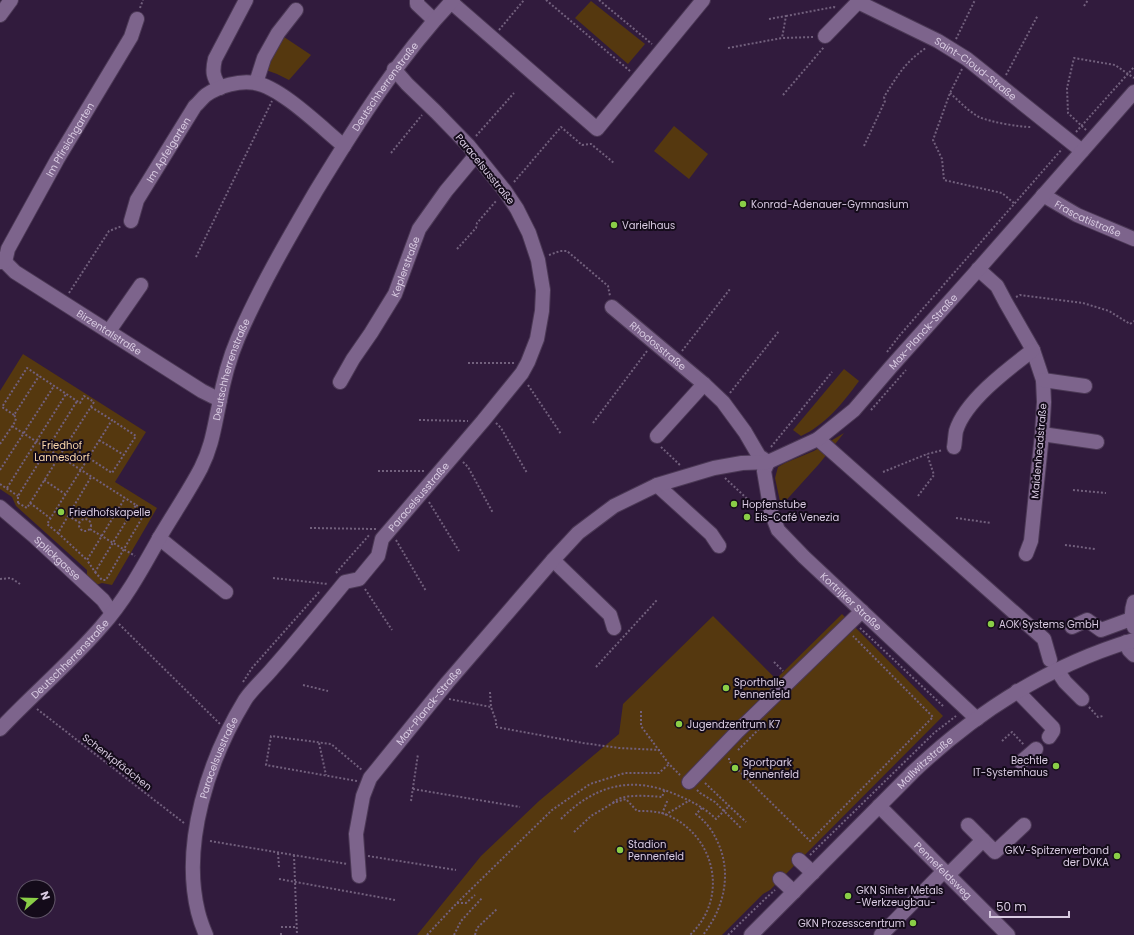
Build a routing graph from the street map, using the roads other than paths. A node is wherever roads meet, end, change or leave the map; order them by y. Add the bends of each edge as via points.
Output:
1 (11, 0) edge
2 (246, 0) edge
3 (414, 1) edge
4 (452, 1) edge
5 (859, 1) edge
6 (700, 5) edge
7 (296, 10) dead end
8 (0, 14) edge
9 (137, 19) dead end
10 (434, 20) junction
11 (824, 36) road end
12 (394, 69) junction
13 (256, 83) junction
14 (220, 88) junction
15 (1134, 92) edge
16 (344, 146) junction
17 (472, 150) junction
18 (1082, 151) junction
19 (1043, 195) junction
20 (131, 221) dead end
21 (1134, 239) edge
22 (2, 262) edge
23 (978, 269) junction
24 (141, 285) dead end
25 (612, 308) road end
26 (108, 332) junction
27 (1033, 350) junction
28 (1043, 380) junction
29 (340, 382) dead end
30 (704, 384) junction
31 (1085, 386) dead end
32 (220, 400) junction
33 (1042, 434) junction
34 (657, 436) road end
35 (818, 439) junction
36 (1097, 442) dead end
37 (954, 447) road end
38 (768, 462) junction
39 (657, 485) junction
40 (5, 511) edge
41 (159, 538) junction
42 (719, 546) dead end
43 (1026, 554) dead end
44 (553, 560) junction
45 (226, 592) dead end
46 (1134, 602) edge
47 (862, 611) junction
48 (112, 613) junction
49 (1133, 624) edge
50 (1072, 627) dead end
51 (614, 628) dead end
52 (1130, 641) edge
53 (1134, 655) edge
54 (1054, 665) junction
55 (1017, 691) junction
56 (1082, 699) road end
57 (977, 719) junction
58 (0, 729) edge
59 (1049, 737) dead end
60 (688, 782) road end
61 (879, 806) junction
62 (968, 825) dead end
63 (1024, 825) dead end
64 (983, 840) junction
65 (801, 861) road end
66 (358, 865) road end
67 (813, 873) junction
68 (946, 873) junction
69 (206, 935) edge
70 (751, 935) edge
71 (881, 935) edge
72 (1008, 935) edge

1 - 8 street
2 - 14 street via 215,59 214,79
3 - 10 street
4 - 6 street via 597,129
4 - 10 street, Deutschherrenstraße
5 - 11 street, Saint-Cloud-Straße
5 - 18 street, Saint-Cloud-Straße via 938,41 967,59
7 - 13 street via 278,33 264,58
9 - 22 street, Im Pfirsichgarten via 131,37 57,160
10 - 12 street, Deutschherrenstraße
12 - 16 street, Deutschherrenstraße
12 - 17 street, Paracelsusstraße
13 - 14 street, Im Apfelgarten via 247,82
13 - 16 street, Im Apfelgarten via 276,91
14 - 20 street, Im Apfelgarten via 205,96 195,106 137,200
15 - 18 street, Max-Planck-Straße
16 - 32 street, Deutschherrenstraße via 266,279 228,364
17 - 29 street, Keplerstraße via 419,229 395,294
17 - 69 street, Paracelsusstraße via 505,191 524,223 538,260 544,290 536,339 528,362 516,371 488,415 382,538 378,556 359,579 345,582 223,728 195,832 193,875 198,912
18 - 19 street, Max-Planck-Straße
19 - 21 street, Frascatistraße via 1077,215
19 - 23 street, Max-Planck-Straße
22 - 26 street, Birzentalstraße
23 - 27 street, Maidenheadstraße via 997,286
23 - 35 street, Max-Planck-Straße via 854,410
24 - 26 street
25 - 30 street, Rhodosstraße
26 - 32 street, Birzentalstraße
27 - 28 street, Maidenheadstraße
27 - 37 street via 978,398 956,431
28 - 31 street
28 - 33 street, Maidenheadstraße
30 - 34 street
30 - 38 street, Rhodosstraße via 723,402 760,456
32 - 41 street, Deutschherrenstraße via 212,440 201,467
33 - 36 street
33 - 43 street, Maidenheadstraße via 1031,541
35 - 38 street, Max-Planck-Straße
35 - 54 street via 1044,639
38 - 39 street, Max-Planck-Straße via 714,468
38 - 47 street, Kortrijker Straße via 764,472 766,489 778,530 804,558
39 - 42 street via 710,534
39 - 44 street, Max-Planck-Straße via 614,506 578,533
40 - 48 street, Splickgasse via 103,600
41 - 45 street
41 - 48 street, Deutschherrenstraße via 129,591
44 - 51 street via 610,615
44 - 66 street, Max-Planck-Straße via 436,697 369,781 363,796 356,834
46 - 49 street via 1131,611
47 - 57 street, Kortrijker Straße
47 - 60 street
48 - 58 street, Deutschherrenstraße
49 - 50 street via 1101,630 1088,620
52 - 53 street via 1129,650
52 - 54 street, Mallwitzstraße
54 - 55 street, Mallwitzstraße
54 - 56 street via 1065,682
55 - 57 street, Mallwitzstraße
55 - 59 street via 1053,728
57 - 61 street, Mallwitzstraße via 929,756
61 - 67 street, Mallwitzstraße
61 - 68 street, Pennefeldsweg
62 - 64 street
63 - 64 street via 996,852
64 - 68 street via 974,854
65 - 67 street
67 - 70 street, Mallwitzstraße via 786,885
68 - 71 street
68 - 72 street, Pennefeldsweg

